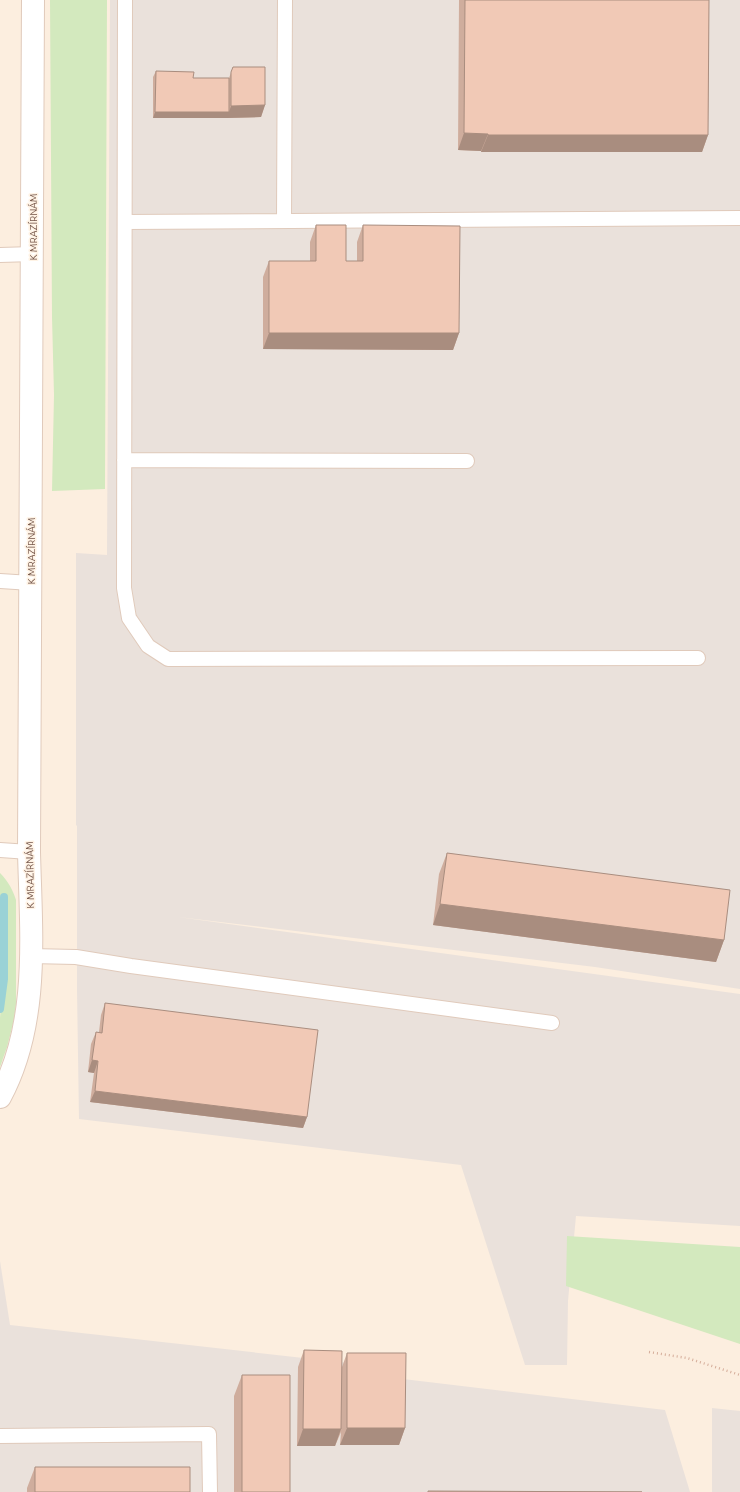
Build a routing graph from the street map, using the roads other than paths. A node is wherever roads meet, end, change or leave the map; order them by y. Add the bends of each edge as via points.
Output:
1 (33, 0) edge
2 (125, 0) edge
3 (285, 0) edge
4 (740, 218) edge
5 (284, 221) junction
6 (125, 222) junction
7 (33, 254) junction
8 (0, 255) edge
9 (124, 460) junction
10 (467, 461) dead end
11 (0, 581) edge
12 (31, 583) junction
13 (698, 658) dead end
14 (0, 850) edge
15 (29, 852) junction
16 (30, 956) junction
17 (552, 1023) dead end
18 (0, 1097) edge
19 (0, 1436) edge
20 (210, 1492) edge

1 - 7 street, K MRAZÍRNÁM
2 - 6 lane
3 - 5 lane
4 - 5 lane
5 - 6 lane
6 - 9 lane
7 - 8 lane
7 - 12 street, K MRAZÍRNÁM
9 - 10 lane
9 - 13 lane via 124,588 129,618 148,646 168,659
11 - 12 lane
12 - 15 street, K MRAZÍRNÁM
14 - 15 lane
15 - 16 street, K MRAZÍRNÁM
16 - 17 lane via 76,957
16 - 18 street, K MRAZÍRNÁM via 26,1024 18,1056
19 - 20 lane via 209,1434

